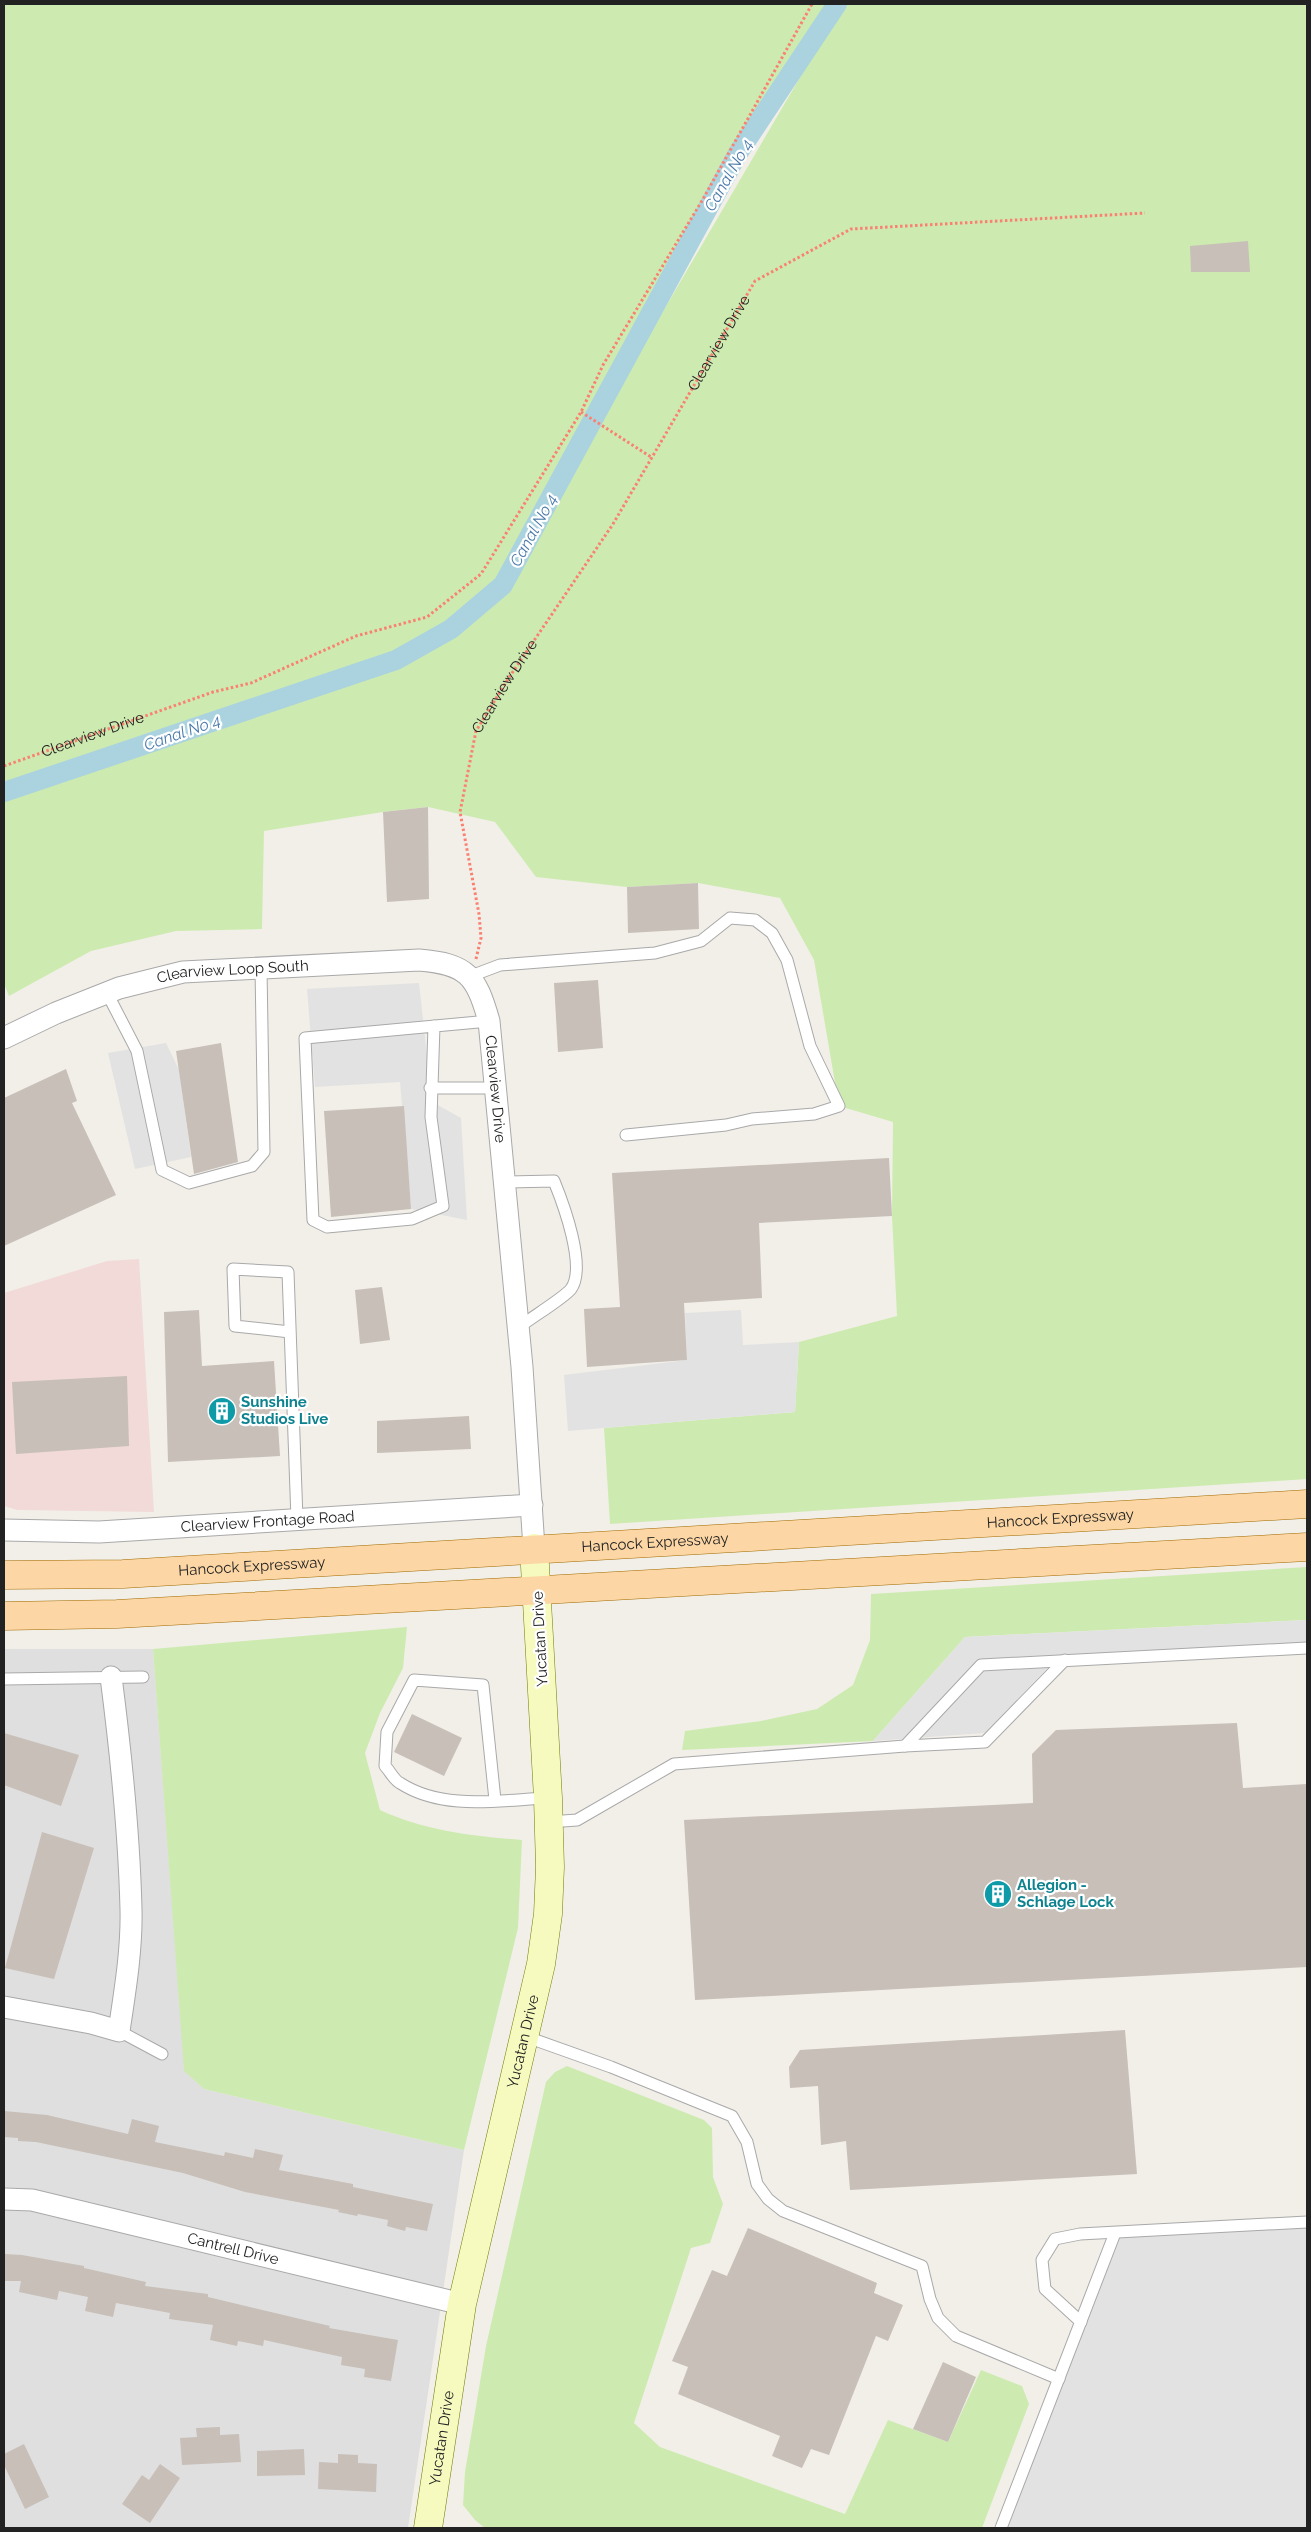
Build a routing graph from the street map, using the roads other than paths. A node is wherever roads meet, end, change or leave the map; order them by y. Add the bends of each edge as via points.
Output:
1 (261, 968) junction
2 (471, 976) junction
3 (107, 993) junction
4 (489, 1021) junction
5 (434, 1026) junction
6 (4, 1038) edge
7 (430, 1088) junction
8 (496, 1088) junction
9 (626, 1135) dead end
10 (504, 1182) junction
11 (518, 1328) junction
12 (290, 1332) junction
13 (532, 1504) junction
14 (1307, 1504) edge
15 (297, 1519) junction
16 (4, 1530) edge
17 (1307, 1547) edge
18 (534, 1548) junction
19 (4, 1574) edge
20 (537, 1591) junction
21 (4, 1616) edge
22 (1307, 1648) edge
23 (1065, 1660) junction
24 (111, 1677) junction
25 (143, 1677) dead end
26 (4, 1678) edge
27 (904, 1746) junction
28 (495, 1800) junction
29 (549, 1810) junction
30 (4, 2007) edge
31 (119, 2030) junction
32 (524, 2036) junction
33 (162, 2054) dead end
34 (4, 2199) edge
35 (1307, 2222) edge
36 (1115, 2234) junction
37 (462, 2304) junction
38 (1081, 2322) junction
39 (1059, 2379) junction
40 (428, 2528) edge
41 (1001, 2528) edge

1 - 2 street, Clearview Loop South via 419,960 458,968
1 - 3 street, Clearview Loop South via 183,972
1 - 3 lane via 264,1152 252,1166 189,1183 162,1170 137,1050
2 - 4 street, Clearview Drive via 480,991
2 - 9 lane via 500,965 655,953 701,942 730,918 755,920 772,933 787,960 810,1046 839,1106 814,1114 752,1119 726,1126
3 - 6 street, Clearview Loop South
4 - 5 lane
4 - 8 street, Clearview Drive
5 - 7 lane
5 - 7 lane via 305,1038 313,1220 327,1227 412,1219 444,1206
7 - 8 lane
8 - 10 street, Clearview Drive
10 - 11 street, Clearview Drive
10 - 11 lane via 554,1181 568,1215 577,1267 571,1288
11 - 13 street, Clearview Drive
12 - 12 lane via 288,1272 233,1269 235,1326
12 - 15 lane
13 - 15 street, Clearview Frontage Road
13 - 18 street, Clearview Drive
14 - 18 main road, Hancock Expressway
15 - 16 street, Clearview Frontage Road via 99,1532
17 - 20 main road
18 - 19 main road, Hancock Expressway via 123,1574
18 - 20 street, Yucatan Drive
20 - 21 main road via 116,1614
20 - 29 street, Yucatan Drive
22 - 23 lane
23 - 27 lane via 985,1742
23 - 27 lane via 981,1664
24 - 25 lane
24 - 26 lane
24 - 31 street via 121,1753 131,1910
27 - 29 lane via 674,1764 577,1820
28 - 28 lane via 442,1800 399,1783 385,1766 387,1732 414,1680 483,1685
28 - 29 lane
29 - 32 street, Yucatan Drive via 548,1914 541,1964
30 - 31 street
31 - 33 lane
32 - 37 street, Yucatan Drive
32 - 39 lane via 732,2116 747,2142 757,2184 768,2199 783,2211 922,2266 938,2318 956,2336
34 - 37 street, Cantrell Drive via 32,2200
35 - 36 lane
36 - 38 lane
36 - 38 lane via 1080,2234 1055,2240 1042,2260 1045,2288
37 - 40 street, Yucatan Drive
38 - 39 lane
39 - 41 lane

